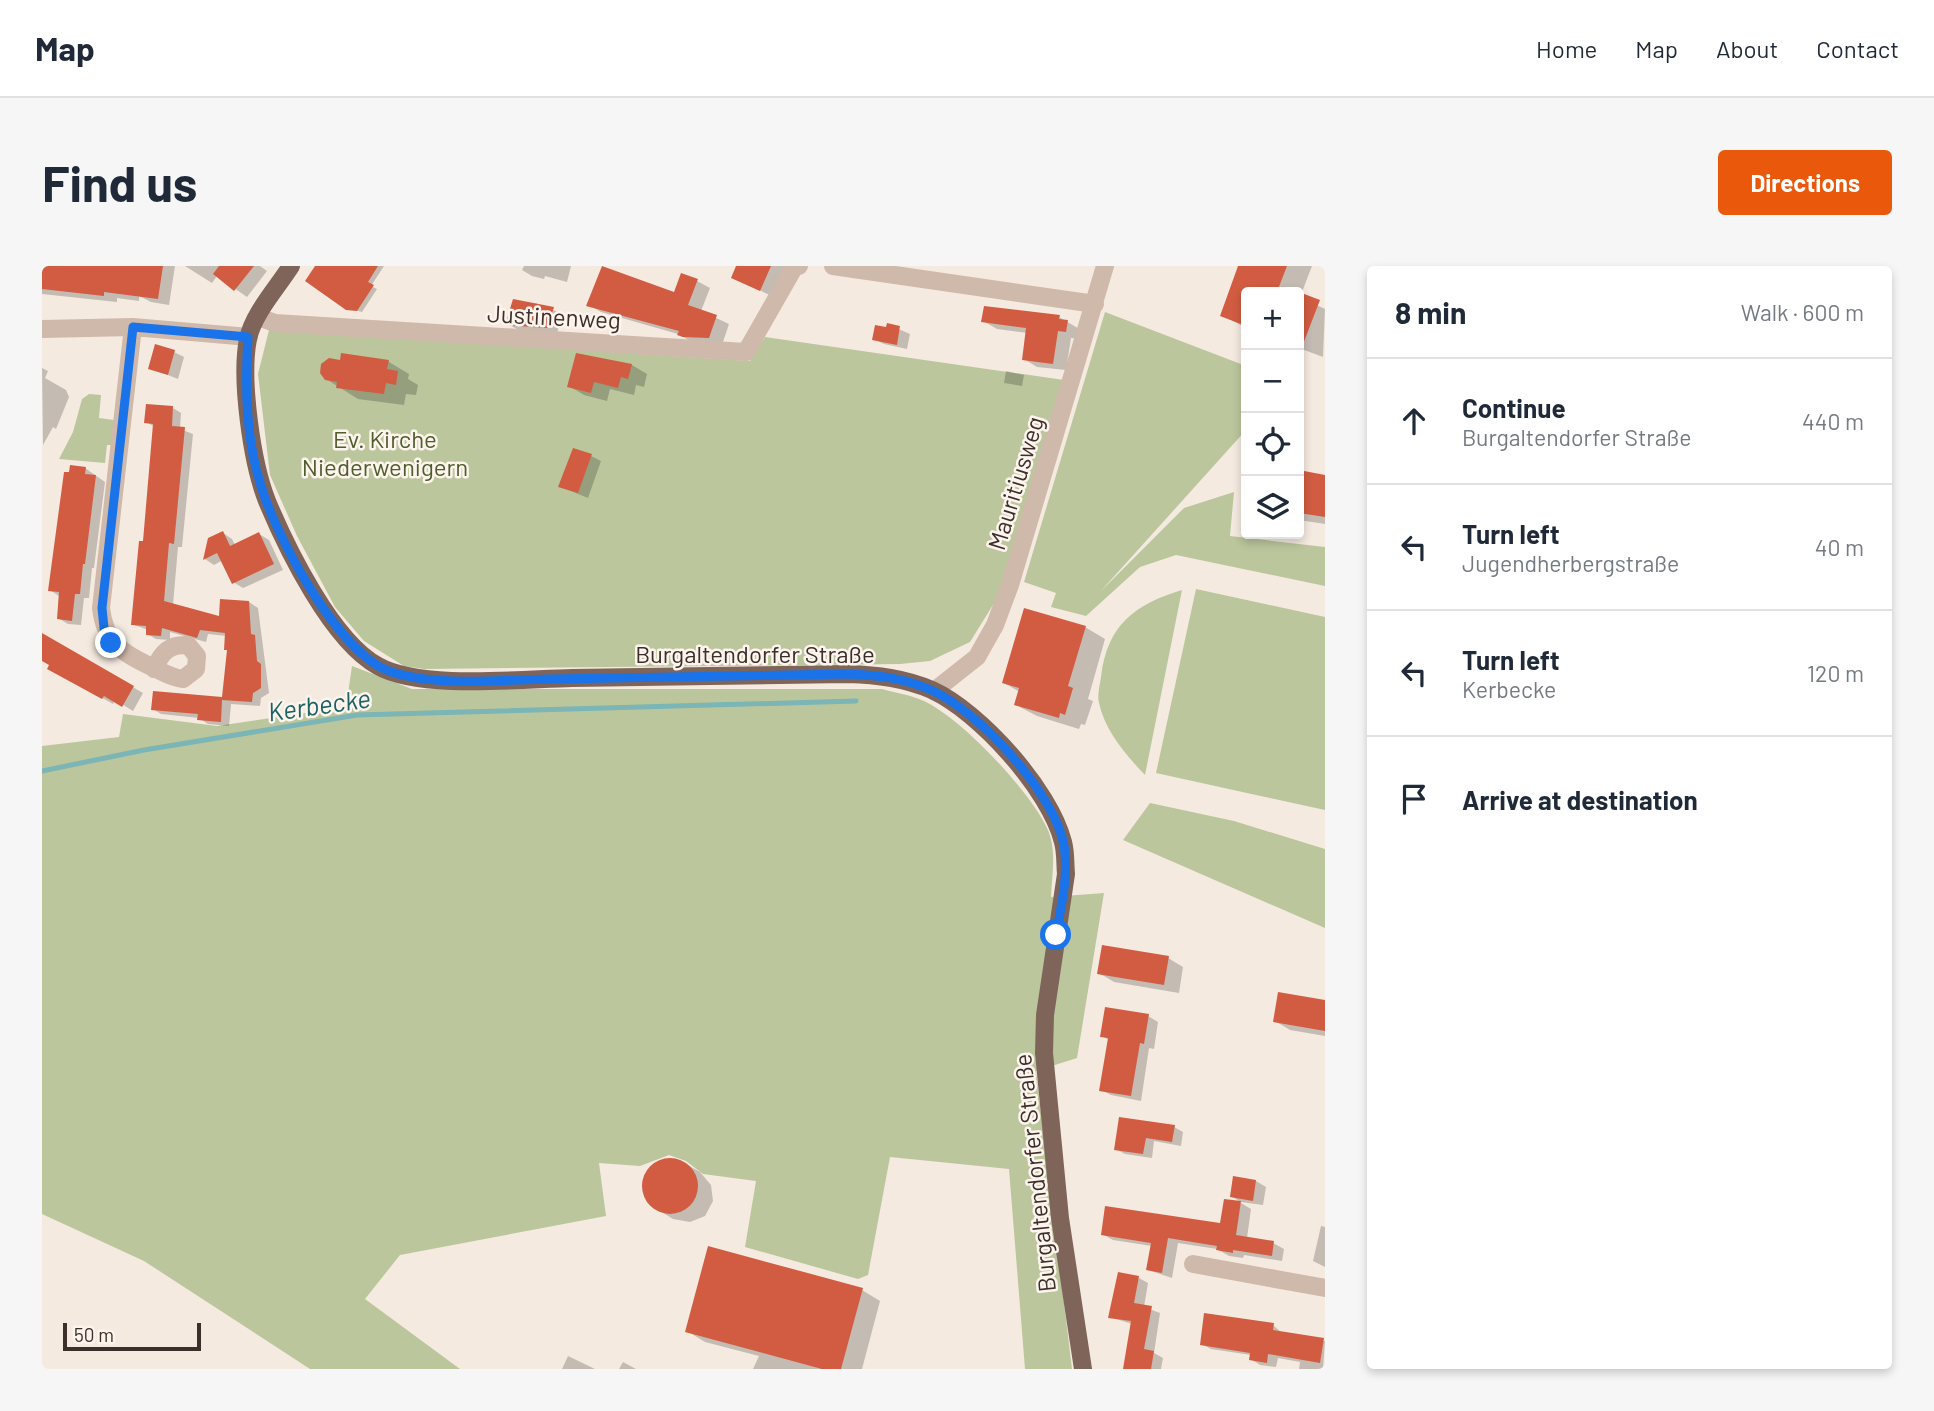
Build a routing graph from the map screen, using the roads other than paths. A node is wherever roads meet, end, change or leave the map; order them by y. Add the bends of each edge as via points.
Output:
1 (291, 266) edge
2 (799, 266) edge
3 (833, 266) edge
4 (1105, 266) edge
5 (1095, 304) junction
6 (258, 317) junction
7 (133, 327) junction
8 (42, 329) edge
9 (248, 337) junction
10 (154, 669) dead end
11 (934, 691) junction
12 (1193, 1264) dead end
13 (1325, 1288) edge
14 (1083, 1369) edge

1 - 6 main road, Burgaltendorfer Straße
2 - 6 street, Justinenweg via 746,352 275,324
3 - 5 street
4 - 5 street, Mauritiusweg
5 - 11 street, Mauritiusweg via 995,625 977,657
6 - 9 main road, Burgaltendorfer Straße
7 - 8 street
7 - 9 street
7 - 10 street via 102,608 104,628 116,648
9 - 11 main road, Burgaltendorfer Straße via 246,367 259,481 278,528 334,625 378,667 414,678 483,680 872,675
11 - 14 main road, Burgaltendorfer Straße via 970,715 1022,771 1047,806 1063,842 1066,874 1045,1015 1044,1053 1060,1218
12 - 13 street

